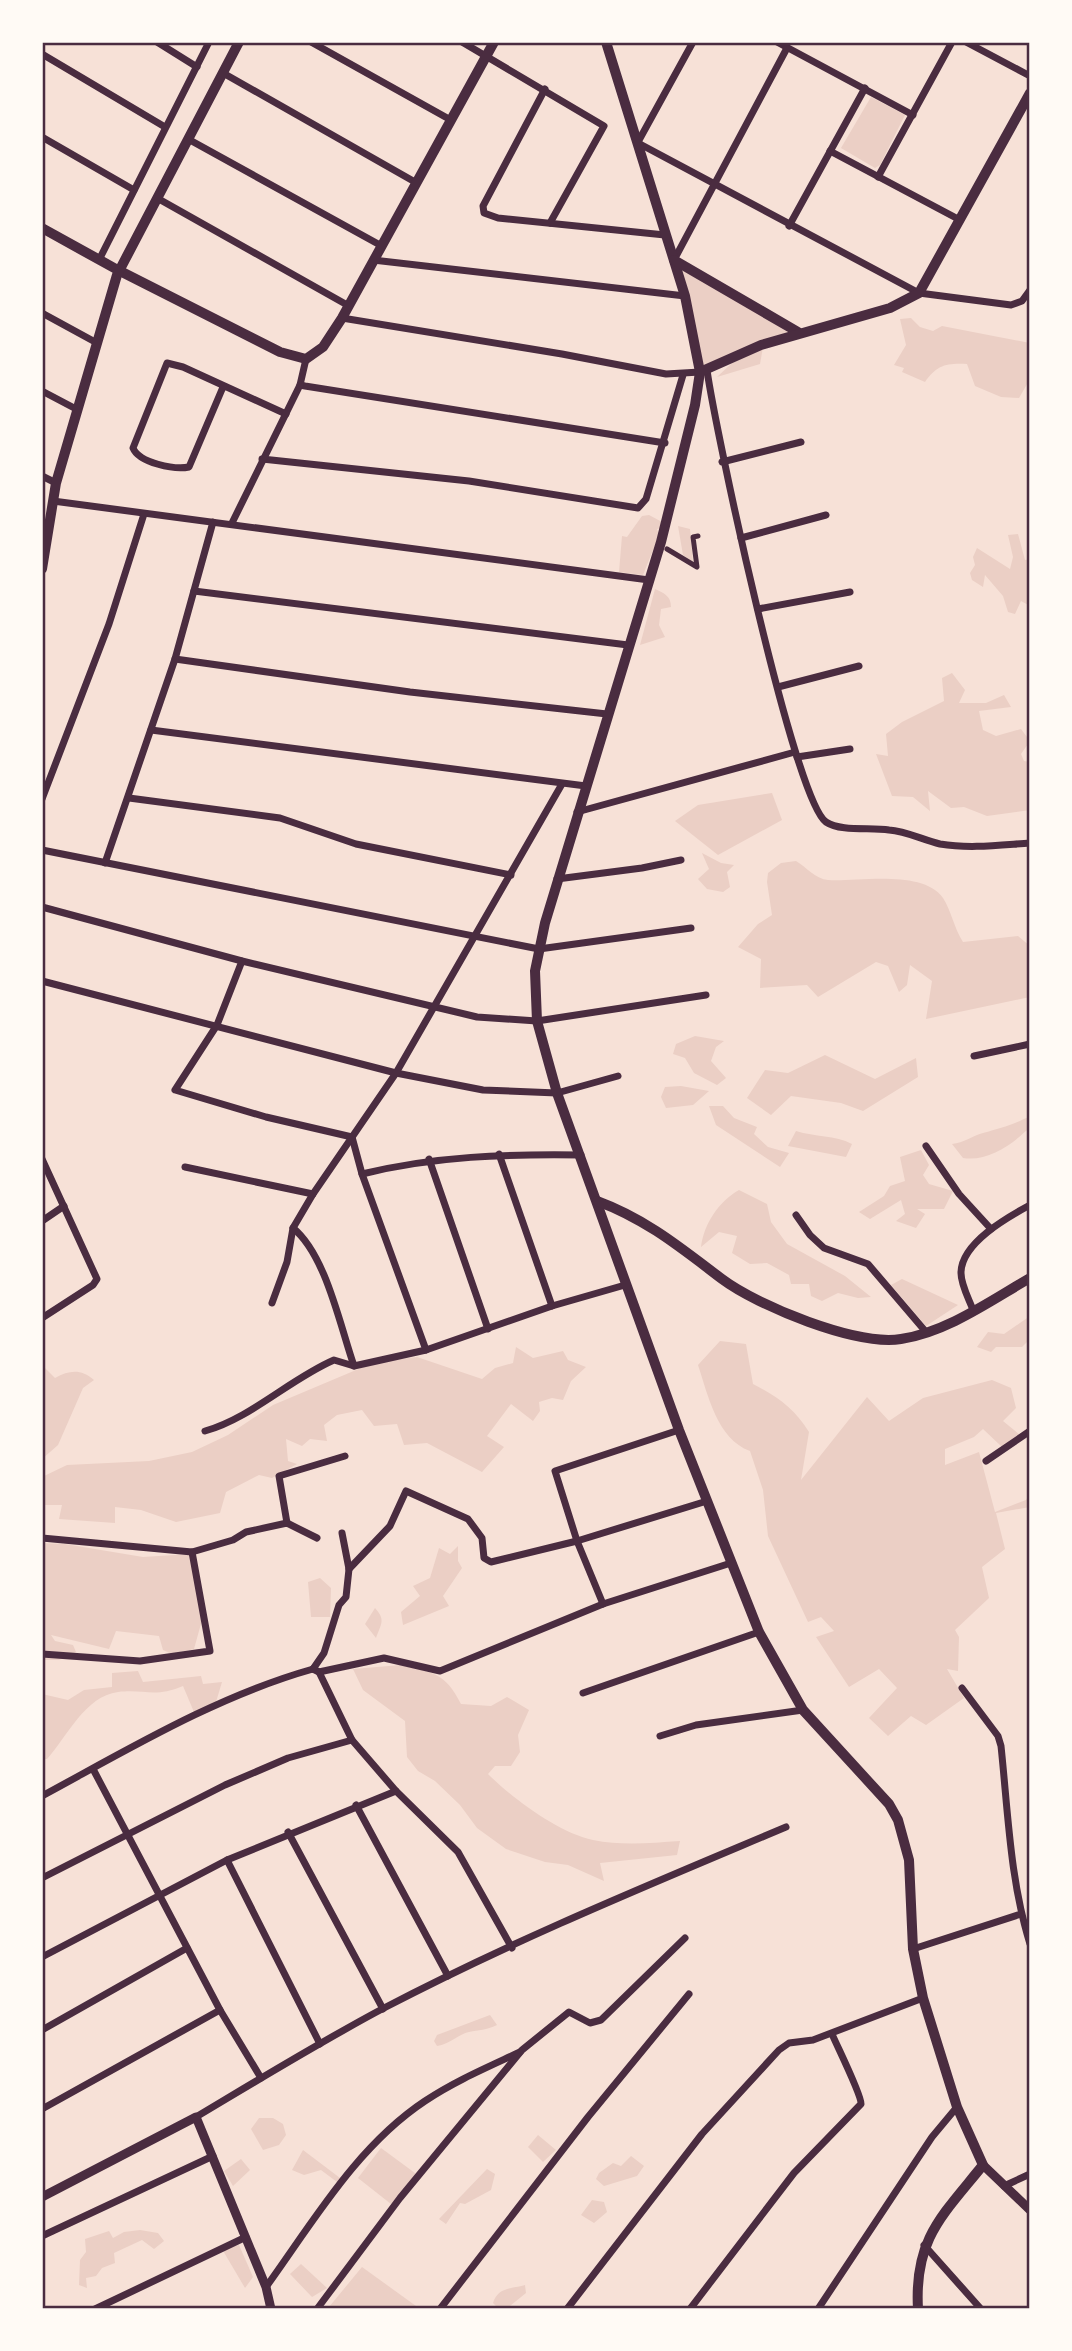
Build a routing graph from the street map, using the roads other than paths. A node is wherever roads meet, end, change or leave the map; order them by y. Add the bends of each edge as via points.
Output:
1 (157, 42) edge
2 (209, 42) edge
3 (239, 42) edge
4 (311, 42) edge
5 (462, 42) edge
6 (494, 42) edge
7 (606, 42) edge
8 (693, 42) edge
9 (778, 42) edge
10 (952, 42) edge
11 (966, 42) edge
12 (787, 48) junction
13 (42, 54) edge
14 (487, 55) junction
15 (197, 67) junction
16 (223, 73) junction
17 (1030, 76) edge
18 (865, 88) junction
19 (545, 89) junction
20 (1030, 93) edge
21 (913, 115) junction
22 (449, 119) junction
23 (165, 127) junction
24 (42, 137) edge
25 (188, 139) junction
26 (637, 144) junction
27 (831, 151) junction
28 (878, 177) junction
29 (415, 182) junction
30 (713, 183) junction
31 (134, 190) junction
32 (157, 198) junction
33 (960, 220) junction
34 (550, 223) junction
35 (789, 226) junction
36 (42, 228) edge
37 (665, 235) junction
38 (380, 245) junction
39 (99, 260) junction
40 (373, 260) junction
41 (674, 260) junction
42 (119, 271) junction
43 (1030, 290) edge
44 (919, 293) junction
45 (685, 296) junction
46 (349, 306) junction
47 (42, 313) edge
48 (342, 318) junction
49 (798, 332) junction
50 (97, 343) junction
51 (306, 359) junction
52 (703, 371) junction
53 (683, 376) junction
54 (300, 385) junction
55 (223, 387) junction
56 (42, 391) edge
57 (78, 410) junction
58 (286, 414) junction
59 (801, 442) dead end
60 (665, 443) junction
61 (262, 459) junction
62 (722, 462) junction
63 (42, 476) edge
64 (56, 483) junction
65 (53, 501) junction
66 (144, 514) junction
67 (826, 515) dead end
68 (213, 522) junction
69 (232, 523) junction
70 (698, 536) dead end
71 (741, 538) junction
72 (44, 547) edge
73 (667, 549) dead end
74 (42, 569) edge
75 (649, 580) junction
76 (194, 591) junction
77 (850, 592) dead end
78 (758, 609) junction
79 (628, 645) junction
80 (175, 659) junction
81 (859, 666) dead end
82 (778, 687) junction
83 (607, 714) junction
84 (151, 730) junction
85 (850, 749) dead end
86 (796, 754) junction
87 (562, 783) junction
88 (586, 786) junction
89 (129, 798) junction
90 (42, 799) edge
91 (577, 812) junction
92 (1030, 843) edge
93 (42, 850) edge
94 (681, 860) dead end
95 (105, 863) junction
96 (510, 876) junction
97 (557, 878) junction
98 (42, 907) edge
99 (691, 928) dead end
100 (473, 936) junction
101 (540, 949) junction
102 (242, 961) junction
103 (42, 981) edge
104 (706, 995) dead end
105 (432, 1005) junction
106 (537, 1021) junction
107 (217, 1025) junction
108 (1030, 1044) edge
109 (974, 1056) dead end
110 (396, 1073) junction
111 (618, 1076) dead end
112 (557, 1093) junction
113 (352, 1137) junction
114 (926, 1146) dead end
115 (499, 1153) junction
116 (581, 1155) junction
117 (42, 1159) edge
118 (429, 1159) junction
119 (185, 1167) dead end
120 (362, 1174) junction
121 (313, 1194) junction
122 (597, 1201) junction
123 (1030, 1205) edge
124 (64, 1206) junction
125 (796, 1215) dead end
126 (42, 1221) edge
127 (293, 1228) junction
128 (991, 1229) junction
129 (1030, 1278) edge
130 (625, 1284) junction
131 (272, 1303) dead end
132 (552, 1306) junction
133 (42, 1308) edge
134 (973, 1310) junction
135 (46, 1317) edge
136 (488, 1329) junction
137 (926, 1332) junction
138 (426, 1350) junction
139 (354, 1366) junction
140 (679, 1430) junction
141 (205, 1431) dead end
142 (1030, 1431) edge
143 (345, 1456) dead end
144 (986, 1461) dead end
145 (707, 1502) junction
146 (288, 1523) junction
147 (342, 1533) dead end
148 (42, 1538) edge
149 (317, 1538) dead end
150 (577, 1541) junction
151 (192, 1552) junction
152 (731, 1563) junction
153 (349, 1569) junction
154 (603, 1604) junction
155 (759, 1632) junction
156 (42, 1654) edge
157 (316, 1670) junction
158 (962, 1688) dead end
159 (583, 1693) dead end
160 (803, 1710) junction
161 (660, 1736) dead end
162 (352, 1740) junction
163 (93, 1769) junction
164 (396, 1791) junction
165 (42, 1796) edge
166 (356, 1805) junction
167 (786, 1827) dead end
168 (288, 1832) junction
169 (129, 1835) junction
170 (227, 1860) junction
171 (42, 1878) edge
172 (159, 1897) junction
173 (1021, 1914) junction
174 (685, 1938) dead end
175 (1030, 1944) edge
176 (187, 1948) junction
177 (512, 1948) junction
178 (913, 1950) junction
179 (42, 1957) edge
180 (448, 1976) junction
181 (689, 1994) dead end
182 (923, 1998) junction
183 (383, 2009) junction
184 (220, 2010) junction
185 (42, 2030) edge
186 (832, 2034) junction
187 (320, 2044) junction
188 (522, 2050) junction
189 (261, 2078) junction
190 (957, 2107) junction
191 (42, 2109) edge
192 (195, 2117) junction
193 (213, 2156) junction
194 (983, 2165) junction
195 (1030, 2174) edge
196 (1004, 2186) junction
197 (42, 2197) edge
198 (1030, 2210) edge
199 (42, 2236) edge
200 (246, 2237) junction
201 (924, 2245) junction
202 (267, 2287) junction
203 (95, 2309) edge
204 (271, 2309) edge
205 (317, 2309) edge
206 (440, 2309) edge
207 (567, 2309) edge
208 (690, 2309) edge
209 (818, 2309) edge
210 (918, 2309) edge
211 (981, 2309) edge

1 - 15 street
2 - 15 street
3 - 16 main road
4 - 22 street
5 - 14 street
6 - 14 main road
7 - 26 main road
8 - 26 street
9 - 12 street
10 - 21 street
11 - 17 street
12 - 18 street
12 - 30 street
13 - 23 street
14 - 19 street
14 - 22 main road
15 - 23 street
16 - 25 main road
16 - 29 street
18 - 21 street
18 - 27 street
19 - 34 street via 604,126
19 - 34 street via 482,210 498,218
20 - 33 main road
21 - 28 street
22 - 29 main road
23 - 31 street
24 - 31 street
25 - 32 main road
25 - 38 street
26 - 30 street
26 - 37 main road
27 - 28 street
27 - 35 street
28 - 33 street
29 - 38 main road
30 - 35 street
30 - 41 street
31 - 39 street
32 - 42 main road
32 - 46 street
33 - 44 main road
34 - 37 street
35 - 44 street
36 - 39 main road
37 - 41 main road
38 - 40 main road
39 - 42 main road
40 - 45 street
40 - 46 main road
41 - 45 main road
41 - 49 main road
42 - 50 main road
42 - 51 main road via 280,352
43 - 44 street via 1022,301 1011,305
44 - 49 main road via 890,308
45 - 52 main road
46 - 48 main road
47 - 50 street
48 - 51 main road via 323,347
48 - 53 street
49 - 52 main road
50 - 57 main road
51 - 54 street
52 - 53 street
52 - 62 street
52 - 75 main road
53 - 60 street
54 - 58 street
54 - 60 street
55 - 55 street via 192,465 179,468 141,458 133,448 163,368 173,363
55 - 58 street
56 - 57 street
57 - 64 main road
58 - 61 street
59 - 62 street
60 - 61 street via 642,506 631,508 468,481
61 - 69 street
62 - 71 street
63 - 64 street
64 - 65 main road
65 - 66 street
65 - 72 main road
66 - 68 street
66 - 90 street via 109,624
67 - 71 street
68 - 69 street
68 - 76 street
69 - 75 street
70 - 73 street via 693,537 697,567
71 - 78 street
72 - 74 main road
75 - 79 main road
76 - 79 street
76 - 80 street
77 - 78 street
78 - 82 street
79 - 83 main road
80 - 83 street
80 - 84 street
81 - 82 street
82 - 86 street
83 - 88 main road
84 - 87 street
84 - 89 street
85 - 86 street
86 - 91 street
86 - 92 street via 819,814 834,825 892,830 954,846
87 - 88 street
87 - 96 street
88 - 91 main road
89 - 95 street
89 - 96 street via 280,818 356,844
91 - 97 main road
93 - 95 street
94 - 97 street
95 - 100 street
96 - 100 street
97 - 101 main road
98 - 102 street
99 - 101 street
100 - 101 street
100 - 105 street
101 - 106 main road via 535,971
102 - 105 street
102 - 107 street
103 - 107 street
104 - 106 street
105 - 106 street via 477,1017
105 - 110 street
106 - 112 main road
107 - 110 street
107 - 113 street via 175,1090
108 - 109 street
110 - 112 street via 484,1090
110 - 113 street
111 - 112 street
112 - 116 main road
113 - 120 street
113 - 121 street
114 - 128 street via 959,1194
115 - 116 street
115 - 118 street
115 - 132 street
116 - 122 main road
117 - 124 street
118 - 120 street
118 - 136 street
119 - 121 street
120 - 138 street
121 - 127 street
122 - 130 main road
122 - 137 main road via 657,1229 763,1303 868,1337 899,1339
123 - 128 street
124 - 126 street
124 - 135 street via 88,1253 96,1282
125 - 137 street via 824,1248 868,1265
127 - 131 street
127 - 139 street via 316,1257
128 - 134 street via 962,1264 961,1275
129 - 134 main road
130 - 132 street
130 - 140 main road
132 - 136 street
133 - 135 street
134 - 137 main road
136 - 138 street
138 - 139 street
139 - 141 street via 334,1360 317,1367 235,1419
140 - 145 main road
140 - 150 street via 555,1471
142 - 144 street
143 - 146 street via 281,1475 280,1493
145 - 150 street
145 - 152 main road
146 - 149 street
146 - 151 street via 246,1532
147 - 153 street
148 - 151 street
150 - 153 street via 491,1562 484,1558 482,1538 468,1519 406,1491 390,1526
150 - 154 street
151 - 156 street via 210,1651 140,1661
152 - 154 street
152 - 155 main road
153 - 157 street via 346,1597
154 - 157 street via 440,1671 384,1658
155 - 159 street
155 - 160 main road
157 - 162 street
157 - 163 street via 268,1682
158 - 173 street via 1001,1746
160 - 161 street via 696,1725
160 - 178 main road via 898,1819 909,1860
162 - 164 street
162 - 169 street via 288,1758
163 - 165 street
163 - 169 street
164 - 166 street
164 - 177 street via 458,1852
166 - 168 street
166 - 180 street
167 - 177 street
168 - 170 street
168 - 183 street
169 - 171 street
169 - 172 street
170 - 172 street
170 - 187 street
172 - 176 street
172 - 179 street
173 - 175 street
173 - 178 street
174 - 188 street via 601,2020 590,2023 569,2012
176 - 184 street
176 - 185 street
177 - 180 street
178 - 182 main road
180 - 183 street
181 - 206 street
182 - 186 street
182 - 190 main road
183 - 187 street
184 - 189 street
184 - 191 street
186 - 207 street via 789,2043 755,2073
186 - 208 street via 861,2104 793,2173
187 - 189 street
188 - 202 street via 424,2102 387,2133 331,2196
188 - 205 street via 400,2198
189 - 192 street
190 - 194 main road
190 - 209 street via 932,2137
192 - 193 street
192 - 197 street
193 - 199 street
193 - 200 street
194 - 196 street
194 - 201 main road
195 - 196 street
196 - 198 street
200 - 202 street
200 - 203 street
201 - 210 main road
201 - 211 street
202 - 204 street

